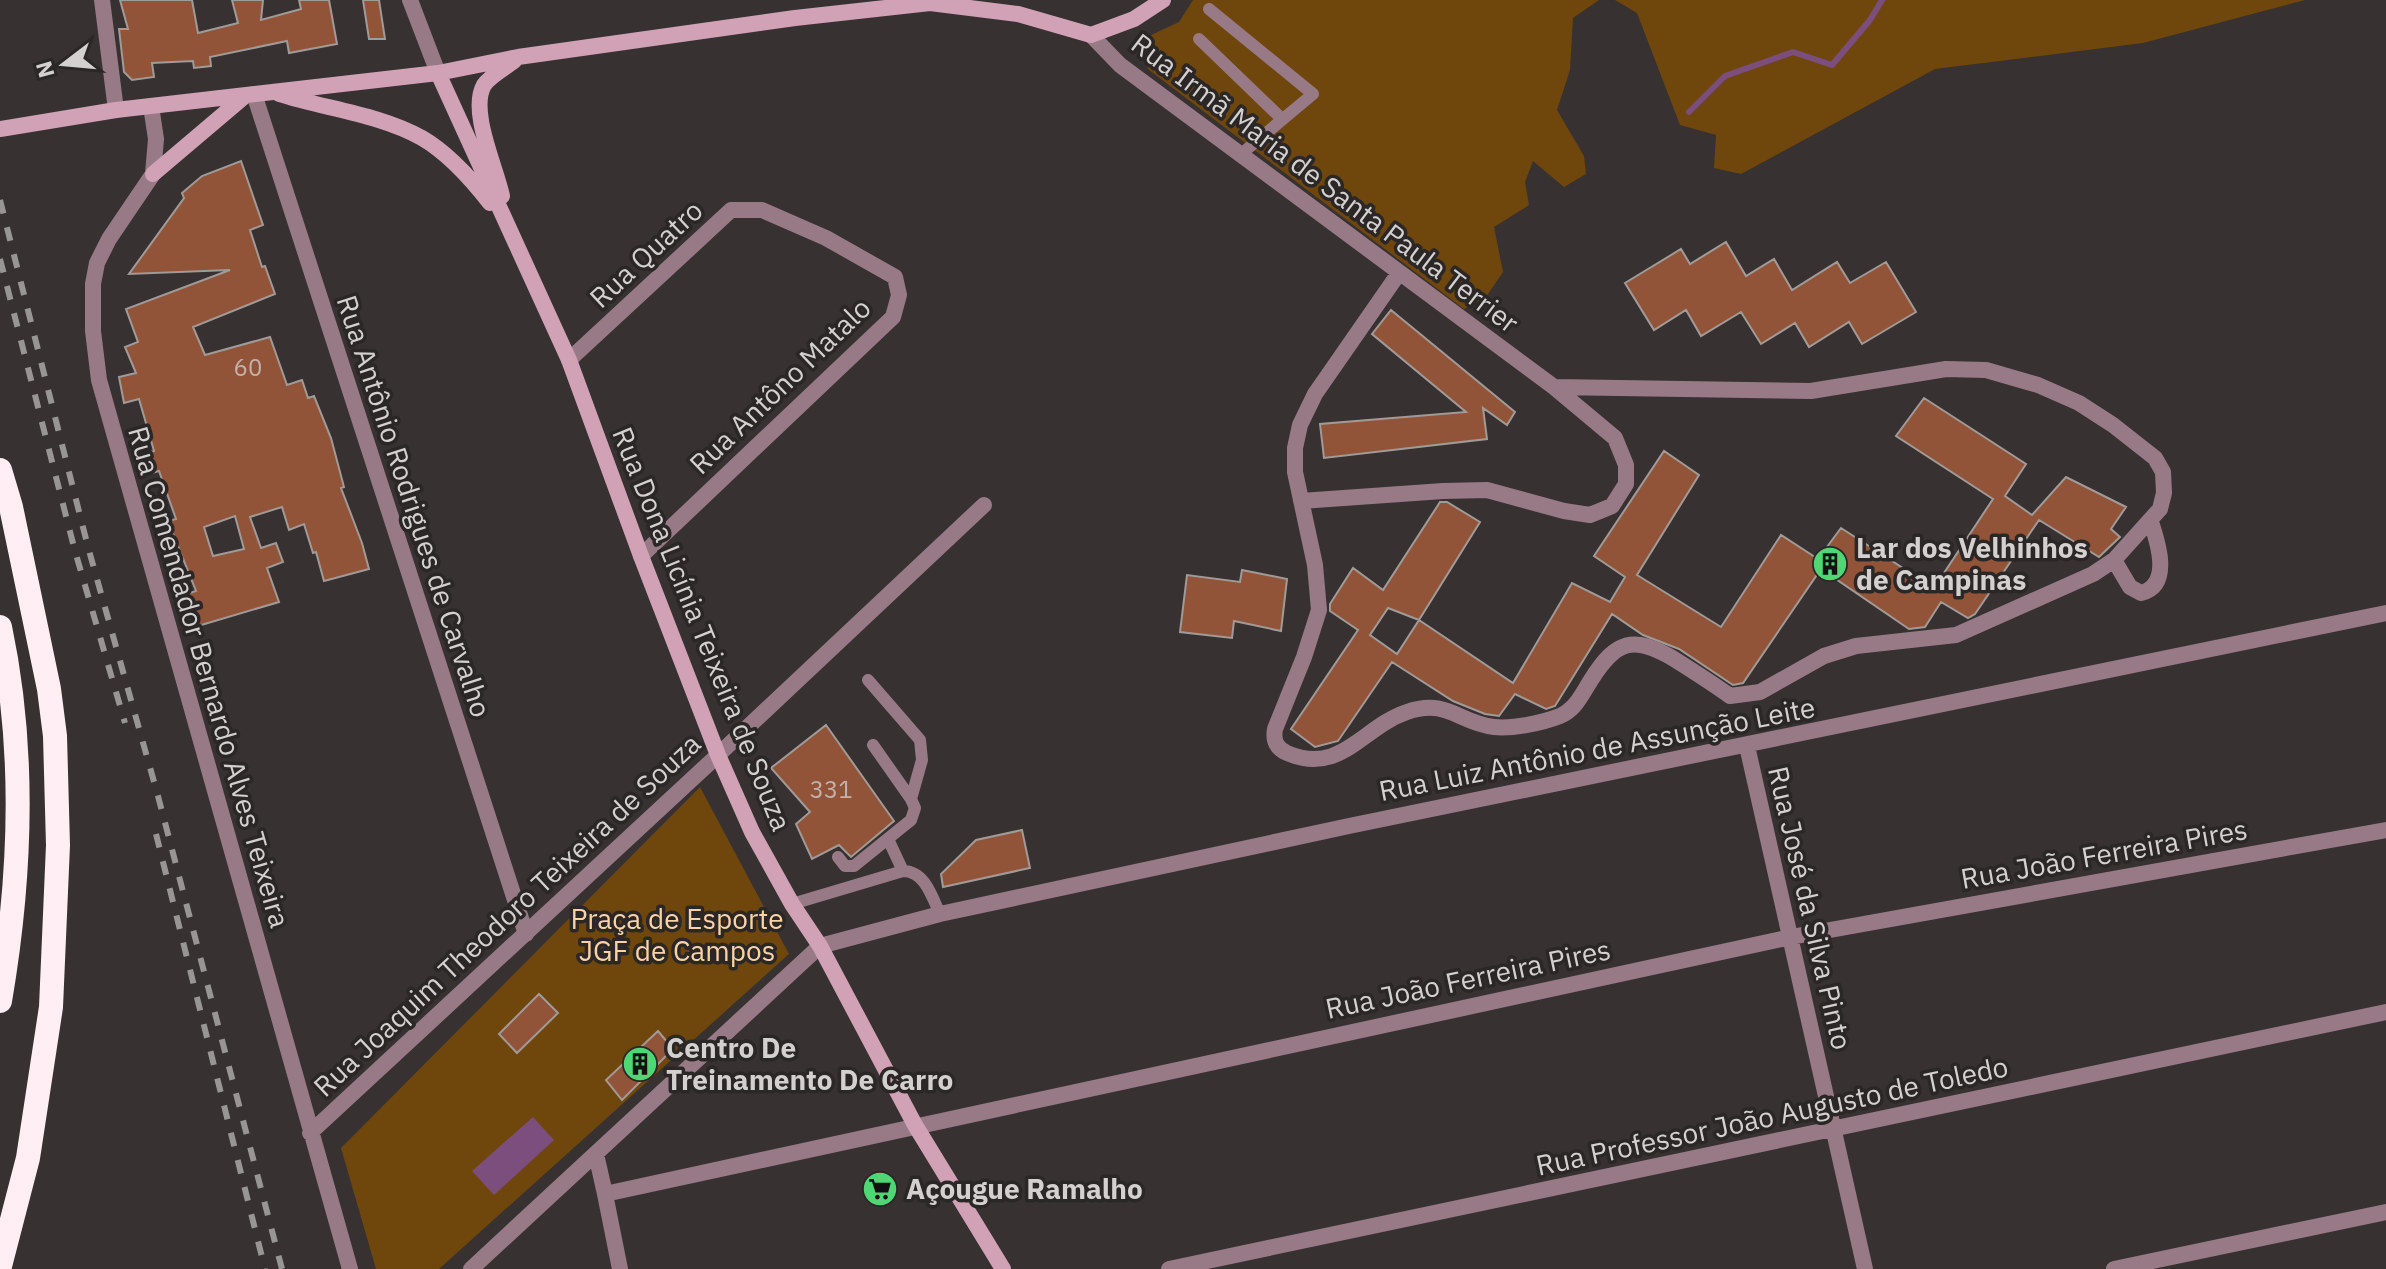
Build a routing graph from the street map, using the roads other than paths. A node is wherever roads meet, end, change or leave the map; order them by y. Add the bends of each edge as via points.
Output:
1 (102, 0) edge
2 (410, 0) edge
3 (1163, 0) edge
4 (1209, 9) dead end
5 (1091, 35) junction
6 (1199, 39) dead end
7 (518, 57) junction
8 (438, 73) junction
9 (274, 92) junction
10 (249, 95) junction
11 (151, 106) junction
12 (116, 110) junction
13 (1282, 119) junction
14 (0, 129) edge
15 (1240, 155) junction
16 (153, 174) junction
17 (509, 229) junction
18 (1399, 273) junction
19 (895, 277) joint
20 (569, 360) junction
21 (1554, 387) junction
22 (0, 470) edge
23 (1301, 501) junction
24 (984, 505) dead end
25 (2151, 522) junction
26 (641, 556) junction
27 (2114, 560) junction
28 (2386, 613) edge
29 (1, 631) edge
30 (868, 680) dead end
31 (0, 695) edge
32 (873, 745) dead end
33 (1747, 746) junction
34 (718, 755) junction
35 (911, 799) junction
36 (2386, 830) edge
37 (888, 839) junction
38 (838, 857) dead end
39 (903, 871) junction
40 (792, 904) junction
41 (940, 914) junction
42 (526, 934) junction
43 (1791, 937) junction
44 (820, 946) junction
45 (0, 1001) edge
46 (2386, 1012) edge
47 (915, 1125) junction
48 (1834, 1130) junction
49 (310, 1133) junction
50 (596, 1154) junction
51 (605, 1194) junction
52 (2386, 1212) edge
53 (0, 1266) edge
54 (350, 1269) edge
55 (471, 1269) edge
56 (620, 1269) edge
57 (1003, 1269) edge
58 (1169, 1269) edge
59 (1865, 1269) edge
60 (2114, 1269) edge

1 - 12 street
2 - 8 street
3 - 5 main road via 1134,19
4 - 13 lane via 1313,94
5 - 7 main road, Rua Irmã Maria de Santa Paula Terrier via 1018,14 930,3
5 - 15 street, Rua Irmã Maria de Santa Paula Terrier via 1120,65
6 - 13 lane
7 - 8 main road, Rua Irmã Maria de Santa Paula Terrier
7 - 17 main road via 485,83 479,102
8 - 9 main road, Rua Irmã Maria de Santa Paula Terrier
8 - 17 main road, Rua Dona Licínia Teixeira de Souza
9 - 10 main road, Rua Irmã Maria de Santa Paula Terrier
9 - 17 main road via 387,123 423,139 479,188
10 - 11 main road, Rua Irmã Maria de Santa Paula Terrier
10 - 16 main road
10 - 42 street, Rua Antônio Rodrigues de Carvalho
11 - 12 main road, Rua Irmã Maria de Santa Paula Terrier
11 - 16 street via 156,128
12 - 14 main road, Rua Irmã Maria de Santa Paula Terrier
13 - 15 lane
15 - 18 street, Rua Irmã Maria de Santa Paula Terrier
16 - 49 street, Rua Comendador Bernardo Alves Teixeira via 97,263 93,331 99,380
17 - 20 main road, Rua Dona Licínia Teixeira de Souza
18 - 21 street, Rua Irmã Maria de Santa Paula Terrier
18 - 23 street via 1315,394 1300,425 1295,472
19 - 20 street, Rua Quatro via 762,210 731,210
19 - 26 street, Rua Antôno Matalo via 899,295 893,317
20 - 26 main road, Rua Dona Licínia Teixeira de Souza
21 - 23 street, Rua Irmã Maria de Santa Paula Terrier via 1615,438 1626,465 1626,484 1612,506 1590,515 1487,490
21 - 25 street via 1811,391 1946,369 1986,370 2079,403 2155,458 2163,472 2164,493
22 - 53 highway via 49,689 58,845 51,1007 28,1158
23 - 27 street via 1319,610 1273,738 1288,753 1322,760 1404,712 1421,708 1444,708 1493,727 1561,716 1575,706 1604,659 1634,643 1653,646 1730,696 1760,692 1824,656 1856,646 1956,635
24 - 34 street, Rua Joaquim Theodoro Teixeira de Souza
25 - 27 street
25 - 27 street via 2161,565 2151,590 2141,593 2130,587
26 - 34 main road, Rua Dona Licínia Teixeira de Souza
28 - 33 street, Rua Luiz Antônio de Assunção Leite
29 - 31 highway
29 - 45 highway via 12,688 17,839
30 - 35 lane via 920,740 922,760
32 - 35 lane
33 - 41 street, Rua Luiz Antônio de Assunção Leite
33 - 43 street, Rua José da Silva Pinto
34 - 40 main road, Rua Dona Licínia Teixeira de Souza
34 - 42 street, Rua Joaquim Theodoro Teixeira de Souza
35 - 37 lane via 911,820
36 - 43 street, Rua João Ferreira Pires
37 - 38 lane via 854,866 845,866
37 - 39 lane
39 - 40 lane
39 - 41 lane via 913,871 923,880
40 - 44 main road, Rua Dona Licínia Teixeira de Souza
41 - 44 street, Rua Luiz Antônio de Assunção Leite
42 - 49 street, Rua Joaquim Theodoro Teixeira de Souza
43 - 47 street, Rua João Ferreira Pires
43 - 48 street, Rua José da Silva Pinto
44 - 47 main road, Rua Dona Licínia Teixeira de Souza
44 - 50 street
46 - 48 street, Rua Professor João Augusto de Toledo
47 - 51 street, Rua João Ferreira Pires
47 - 57 main road, Rua Dona Licínia Teixeira de Souza
48 - 58 street, Rua Professor João Augusto de Toledo
48 - 59 street, Rua José da Silva Pinto
49 - 54 street, Rua Comendador Bernardo Alves Teixeira
50 - 51 street
50 - 55 street
51 - 56 street
52 - 60 street

